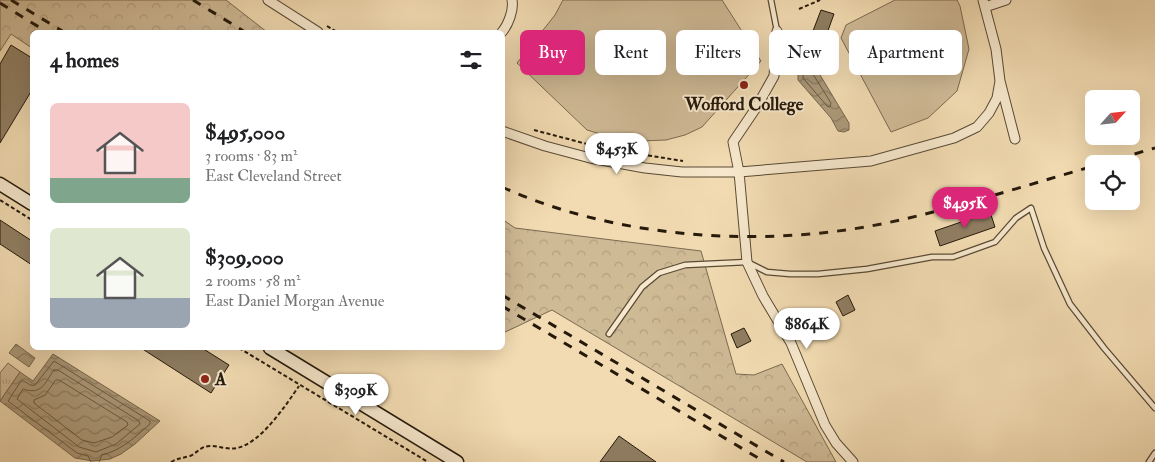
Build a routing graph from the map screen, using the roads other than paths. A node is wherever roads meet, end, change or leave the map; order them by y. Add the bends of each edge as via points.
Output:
1 (268, 0) edge
2 (512, 0) edge
3 (771, 0) edge
4 (1006, 0) edge
5 (984, 4) edge
6 (315, 30) edge
7 (504, 30) edge
8 (777, 30) edge
9 (774, 75) edge
10 (1000, 81) junction
11 (505, 132) edge
12 (1015, 139) dead end
13 (739, 172) junction
14 (0, 184) edge
15 (30, 203) edge
16 (747, 262) junction
17 (609, 334) dead end
18 (273, 350) edge
19 (1155, 408) edge
20 (1155, 453) edge
21 (457, 462) edge
22 (853, 462) edge
23 (1149, 462) edge

1 - 6 street
2 - 7 street
3 - 8 lane
4 - 5 street
5 - 10 street via 996,49
9 - 13 street via 733,142
10 - 12 street
10 - 13 street via 997,98 989,113 977,127 954,138 871,161
11 - 13 street via 545,146 608,161 682,172
13 - 16 street
14 - 15 main road
16 - 17 lane via 685,265 659,273 642,286
16 - 19 lane via 767,272 818,274 932,257 953,257 995,242 1016,218 1031,208 1044,248 1070,304
16 - 22 street via 791,343 825,425
18 - 21 main road
20 - 23 lane

